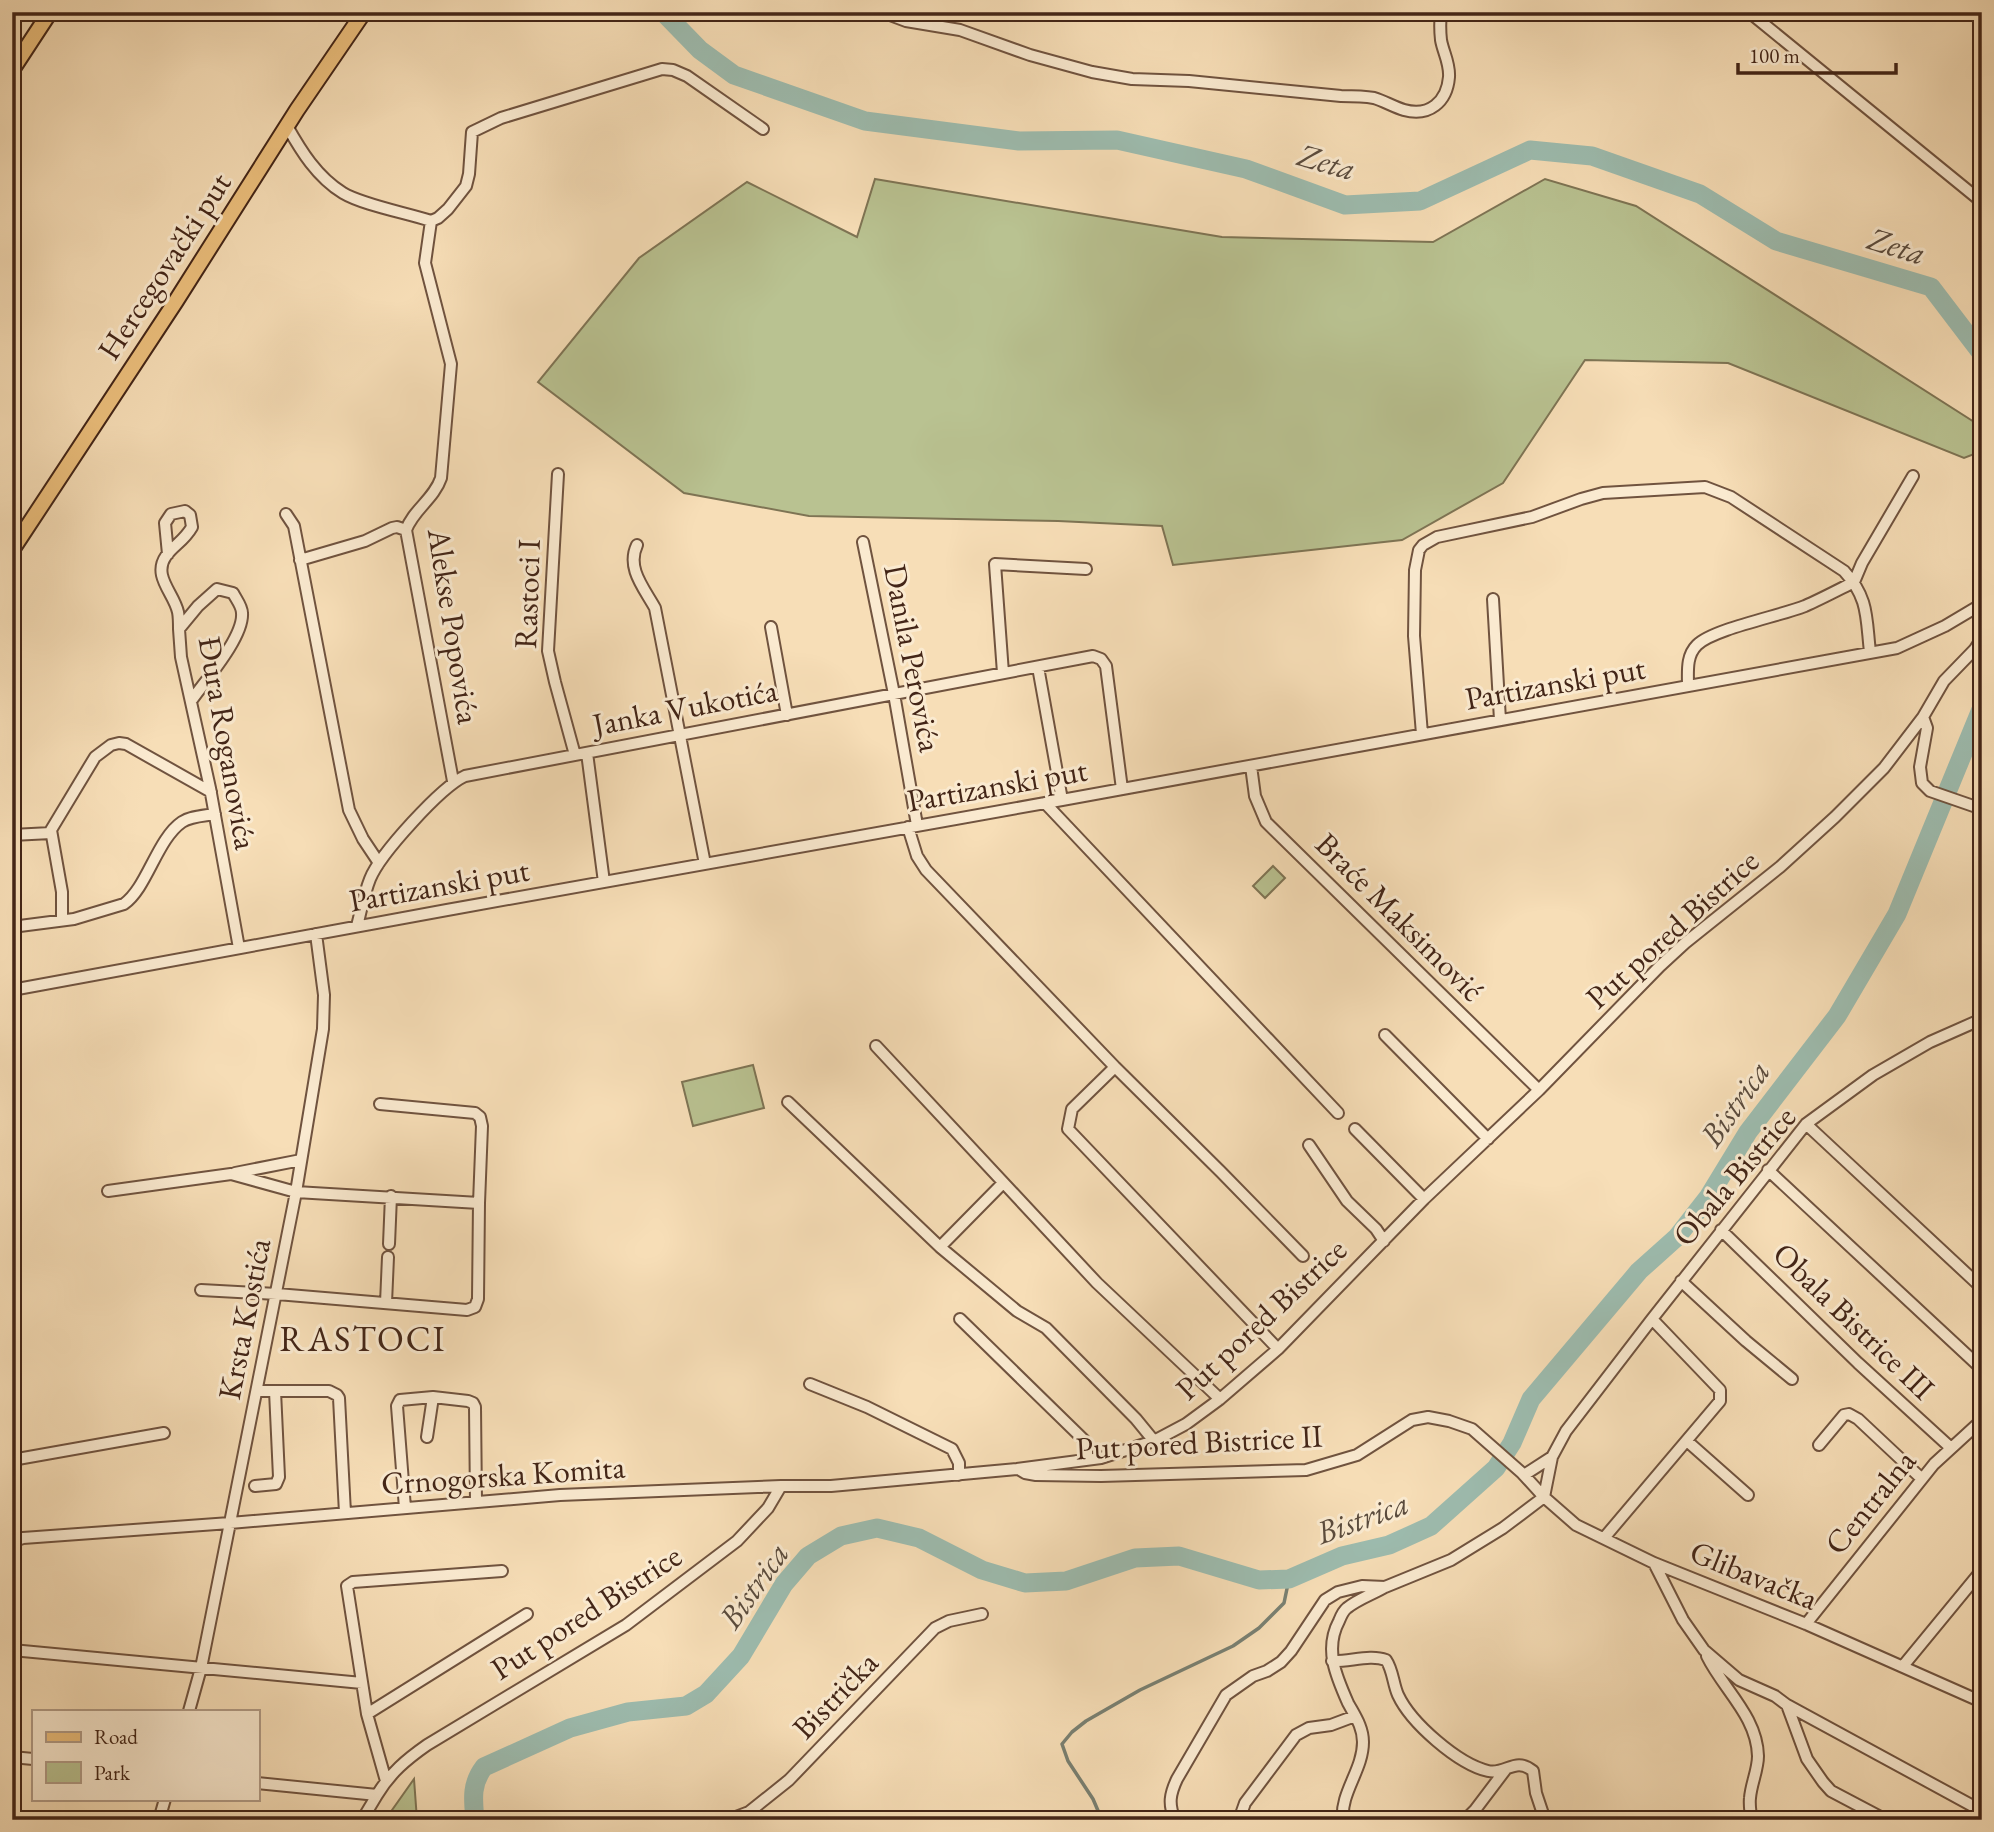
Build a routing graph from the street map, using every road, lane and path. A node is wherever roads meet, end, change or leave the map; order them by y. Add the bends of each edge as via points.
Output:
1 (50, 12) edge
2 (363, 12) edge
3 (882, 12) edge
4 (1441, 12) edge
5 (1749, 12) edge
6 (12, 70) edge
7 (287, 126) junction
8 (763, 130) dead end
9 (1982, 202) edge
10 (431, 220) junction
11 (558, 474) dead end
12 (1913, 476) dead end
13 (286, 514) dead end
14 (406, 530) junction
15 (863, 542) dead end
16 (637, 545) dead end
17 (12, 550) edge
18 (168, 554) dead end
19 (300, 560) junction
20 (1086, 569) dead end
21 (1854, 582) junction
22 (1493, 599) dead end
23 (1982, 604) edge
24 (771, 627) dead end
25 (179, 629) junction
26 (1982, 638) edge
27 (1870, 652) junction
28 (1038, 667) junction
29 (1003, 673) junction
30 (1688, 686) junction
31 (894, 694) junction
32 (191, 701) junction
33 (787, 715) junction
34 (1923, 717) junction
35 (1500, 720) junction
36 (1422, 734) junction
37 (681, 735) junction
38 (581, 754) junction
39 (1251, 766) junction
40 (453, 781) junction
41 (1122, 789) junction
42 (211, 792) junction
43 (1062, 800) junction
44 (1045, 803) junction
45 (1982, 808) edge
46 (215, 814) junction
47 (913, 826) junction
48 (51, 833) junction
49 (12, 835) edge
50 (379, 863) junction
51 (705, 864) junction
52 (604, 882) junction
53 (62, 920) junction
54 (357, 926) junction
55 (12, 927) edge
56 (316, 933) junction
57 (239, 948) junction
58 (12, 990) edge
59 (1982, 1019) edge
60 (1385, 1035) dead end
61 (876, 1046) dead end
62 (1115, 1067) junction
63 (1539, 1090) junction
64 (788, 1102) dead end
65 (380, 1104) dead end
66 (1338, 1113) dead end
67 (1806, 1124) junction
68 (1355, 1129) dead end
69 (1488, 1139) junction
70 (1309, 1145) dead end
71 (301, 1160) junction
72 (1768, 1170) junction
73 (231, 1174) junction
74 (1003, 1183) junction
75 (108, 1191) dead end
76 (296, 1192) junction
77 (391, 1196) junction
78 (1424, 1199) junction
79 (480, 1203) junction
80 (1721, 1230) junction
81 (1384, 1241) junction
82 (389, 1244) dead end
83 (940, 1247) junction
84 (1303, 1256) dead end
85 (388, 1257) dead end
86 (1682, 1281) junction
87 (1982, 1288) edge
88 (201, 1290) dead end
89 (277, 1294) junction
90 (386, 1303) junction
91 (960, 1319) dead end
92 (1652, 1319) junction
93 (1278, 1349) junction
94 (1982, 1369) edge
95 (1792, 1379) dead end
96 (810, 1384) dead end
97 (257, 1391) junction
98 (275, 1391) junction
99 (433, 1397) junction
100 (1220, 1399) junction
101 (1982, 1420) edge
102 (164, 1433) dead end
103 (427, 1437) dead end
104 (1154, 1441) junction
105 (1686, 1441) junction
106 (1819, 1445) dead end
107 (1951, 1448) junction
108 (1552, 1457) junction
109 (1101, 1458) junction
110 (12, 1460) edge
111 (1087, 1460) junction
112 (1017, 1469) junction
113 (1523, 1474) junction
114 (959, 1475) junction
115 (1101, 1476) junction
116 (1922, 1479) junction
117 (255, 1486) dead end
118 (780, 1486) junction
119 (1748, 1495) dead end
120 (1544, 1497) junction
121 (476, 1502) junction
122 (405, 1508) junction
123 (345, 1513) junction
124 (230, 1523) junction
125 (1604, 1538) junction
126 (12, 1542) edge
127 (1654, 1563) junction
128 (1982, 1570) edge
129 (502, 1571) dead end
130 (1385, 1587) junction
131 (527, 1614) dead end
132 (982, 1614) dead end
133 (1806, 1624) junction
134 (12, 1650) edge
135 (1704, 1650) junction
136 (1332, 1661) junction
137 (1903, 1666) junction
138 (201, 1668) junction
139 (362, 1683) junction
140 (1982, 1702) edge
141 (1787, 1705) junction
142 (190, 1710) edge
143 (367, 1714) junction
144 (1355, 1716) junction
145 (12, 1757) edge
146 (32, 1759) edge
147 (1506, 1769) junction
148 (386, 1781) junction
149 (259, 1783) edge
150 (377, 1795) junction
151 (165, 1800) edge
152 (1982, 1811) edge
153 (159, 1820) edge
154 (362, 1820) edge
155 (729, 1820) edge
156 (1175, 1820) edge
157 (1239, 1820) edge
158 (1343, 1820) edge
159 (1465, 1820) edge
160 (1545, 1820) edge
161 (1751, 1820) edge
162 (1886, 1820) edge

1 - 6 main road
2 - 7 main road, Hercegovački put
3 - 4 street via 960,30 1092,72 1360,96 1406,110 1422,110 1438,105 1449,77 1441,41
5 - 9 street
7 - 10 street via 304,158 341,192
7 - 17 main road, Hercegovački put
8 - 10 street via 687,76 662,69 501,118 472,132 466,186 449,209
10 - 14 street, Alekse Popovića via 425,263 451,364 441,478
11 - 38 street, Rastoci I via 548,651
12 - 21 street
13 - 19 street via 294,526
14 - 19 street via 392,528
14 - 40 street, Alekse Popovića
15 - 31 street, Danila Perovića
16 - 37 street via 632,554 635,571 655,608
18 - 25 street via 162,577 178,612
19 - 50 street via 349,810
20 - 29 street via 995,564
21 - 27 street via 1865,606
21 - 30 street via 1804,606 1698,644 1690,654
21 - 36 street via 1731,497 1705,488 1603,493 1532,517 1437,537 1419,550 1413,592
22 - 35 street
23 - 27 street, Partizanski put via 1896,648
24 - 33 street
25 - 32 street, Đura Roganovića
25 - 32 street, Đura Roganovića via 217,589 233,593 242,610 241,628
26 - 34 street, Put pored Bistrice via 1944,681
27 - 30 street, Partizanski put
28 - 29 street, Janka Vukotića
28 - 41 street, Janka Vukotića via 1093,656 1106,666
28 - 43 street
29 - 31 street, Janka Vukotića
30 - 35 street, Partizanski put
31 - 33 street, Janka Vukotića
31 - 47 street, Danila Perovića
32 - 42 street, Đura Roganovića
33 - 37 street, Janka Vukotića
34 - 45 street via 1927,728 1922,783 1930,791
34 - 63 street, Put pored Bistrice via 1884,768 1835,817 1685,943
35 - 36 street, Partizanski put
36 - 39 street, Partizanski put
37 - 38 street, Janka Vukotića
37 - 51 street
38 - 40 street, Janka Vukotića via 476,772
38 - 52 street, Rastoci I
39 - 41 street, Partizanski put
39 - 63 street, Braće Maksimović via 1255,796 1266,822
40 - 50 street, Janka Vukotića
41 - 43 street, Partizanski put
42 - 46 street, Đura Roganovića
42 - 48 street via 126,744 111,745 95,757
43 - 44 street, Partizanski put
44 - 47 street, Partizanski put
44 - 66 street
46 - 53 street via 189,818 175,829 130,900
46 - 57 street, Đura Roganovića
47 - 51 street, Partizanski put
47 - 62 street, Danila Perovića via 917,856 926,870
48 - 49 street
48 - 53 street via 62,892
50 - 54 street, Janka Vukotića via 370,878
51 - 52 street, Partizanski put
52 - 54 street, Partizanski put
53 - 55 street
54 - 56 street, Partizanski put
56 - 57 street, Partizanski put
56 - 71 street, Krsta Kostića via 323,1029
57 - 58 street, Partizanski put
59 - 67 street, Obala Bistrice via 1873,1075
60 - 69 street
61 - 74 street
62 - 84 street, Danila Perovića
62 - 93 street via 1072,1109 1068,1129
63 - 69 street, Put pored Bistrice
64 - 83 street
65 - 79 street via 480,1117
67 - 72 street, Obala Bistrice
67 - 87 street
68 - 78 street
69 - 78 street, Put pored Bistrice
70 - 81 street via 1347,1201
71 - 73 street
71 - 76 street, Krsta Kostića
72 - 80 street, Obala Bistrice
72 - 94 street
73 - 75 street
73 - 76 street
74 - 83 street
74 - 100 street via 1097,1283
76 - 77 street
76 - 89 street, Krsta Kostića
77 - 79 street
77 - 82 street
78 - 81 street, Put pored Bistrice
79 - 90 street via 475,1307
80 - 86 street, Obala Bistrice
80 - 107 street, Obala Bistrice III
81 - 93 street, Put pored Bistrice
83 - 104 street via 1017,1311 1046,1328
85 - 90 street
86 - 92 street, Obala Bistrice
86 - 95 street
88 - 89 street
89 - 90 street
89 - 97 street, Krsta Kostića
91 - 111 street via 1084,1440
92 - 105 street via 1720,1390 1720,1401
92 - 108 street, Obala Bistrice via 1566,1431
93 - 100 street, Put pored Bistrice
96 - 114 street via 952,1449
97 - 98 street
97 - 124 street, Krsta Kostića
98 - 117 street via 279,1477 276,1485
98 - 123 street via 329,1391 339,1398
99 - 103 street
99 - 121 street via 468,1401 475,1407
99 - 122 street via 403,1398 398,1404
100 - 104 street, Put pored Bistrice
101 - 107 street, Centralna
102 - 110 street
104 - 109 street, Put pored Bistrice
105 - 119 street
105 - 125 street
106 - 116 street via 1849,1414
107 - 116 street, Centralna
108 - 113 street
108 - 120 street, Obala Bistrice
109 - 111 street, Put pored Bistrice
109 - 115 street
111 - 112 street, Put pored Bistrice
112 - 114 street, Put pored Bistrice
112 - 115 street, Put pored Bistrice II via 1036,1475
113 - 115 street, Put pored Bistrice II via 1472,1429 1428,1417 1412,1420 1357,1455 1306,1470
113 - 120 street, Glibavačka
114 - 118 street, Put pored Bistrice
116 - 133 street, Centralna
118 - 121 street, Crnogorska Komita
118 - 148 street, Put pored Bistrice via 768,1508 737,1541 626,1625 426,1745
120 - 125 street, Glibavačka via 1576,1525
120 - 130 street via 1451,1560
121 - 122 street, Crnogorska Komita
122 - 123 street, Crnogorska Komita
123 - 124 street, Crnogorska Komita
124 - 126 street, Crnogorska Komita
124 - 138 street, Krsta Kostića
125 - 127 street, Glibavačka
127 - 133 street, Glibavačka
127 - 135 street
128 - 137 street
129 - 139 street via 349,1584 346,1590
130 - 136 street via 1345,1609 1335,1628
130 - 156 street via 1362,1586 1325,1600 1281,1662 1226,1695 1177,1779 1170,1803
131 - 143 street
132 - 155 street, Bistrička via 935,1628 768,1800
133 - 137 street, Glibavačka
134 - 138 street
135 - 141 street via 1739,1680
135 - 161 street via 1752,1725 1757,1743
136 - 144 street
136 - 147 street via 1386,1660 1398,1695 1429,1733 1462,1760 1489,1771
137 - 140 street, Glibavačka
138 - 139 street
138 - 142 street, Krsta Kostića
139 - 143 street
141 - 152 street
141 - 162 street via 1807,1759 1823,1783
143 - 148 street
144 - 157 street via 1296,1735 1251,1795
144 - 158 street via 1361,1725 1363,1749 1342,1809
145 - 146 street
147 - 159 street
147 - 160 street via 1522,1765 1533,1771
148 - 150 street, Put pored Bistrice
149 - 150 street
150 - 154 street
151 - 153 street

